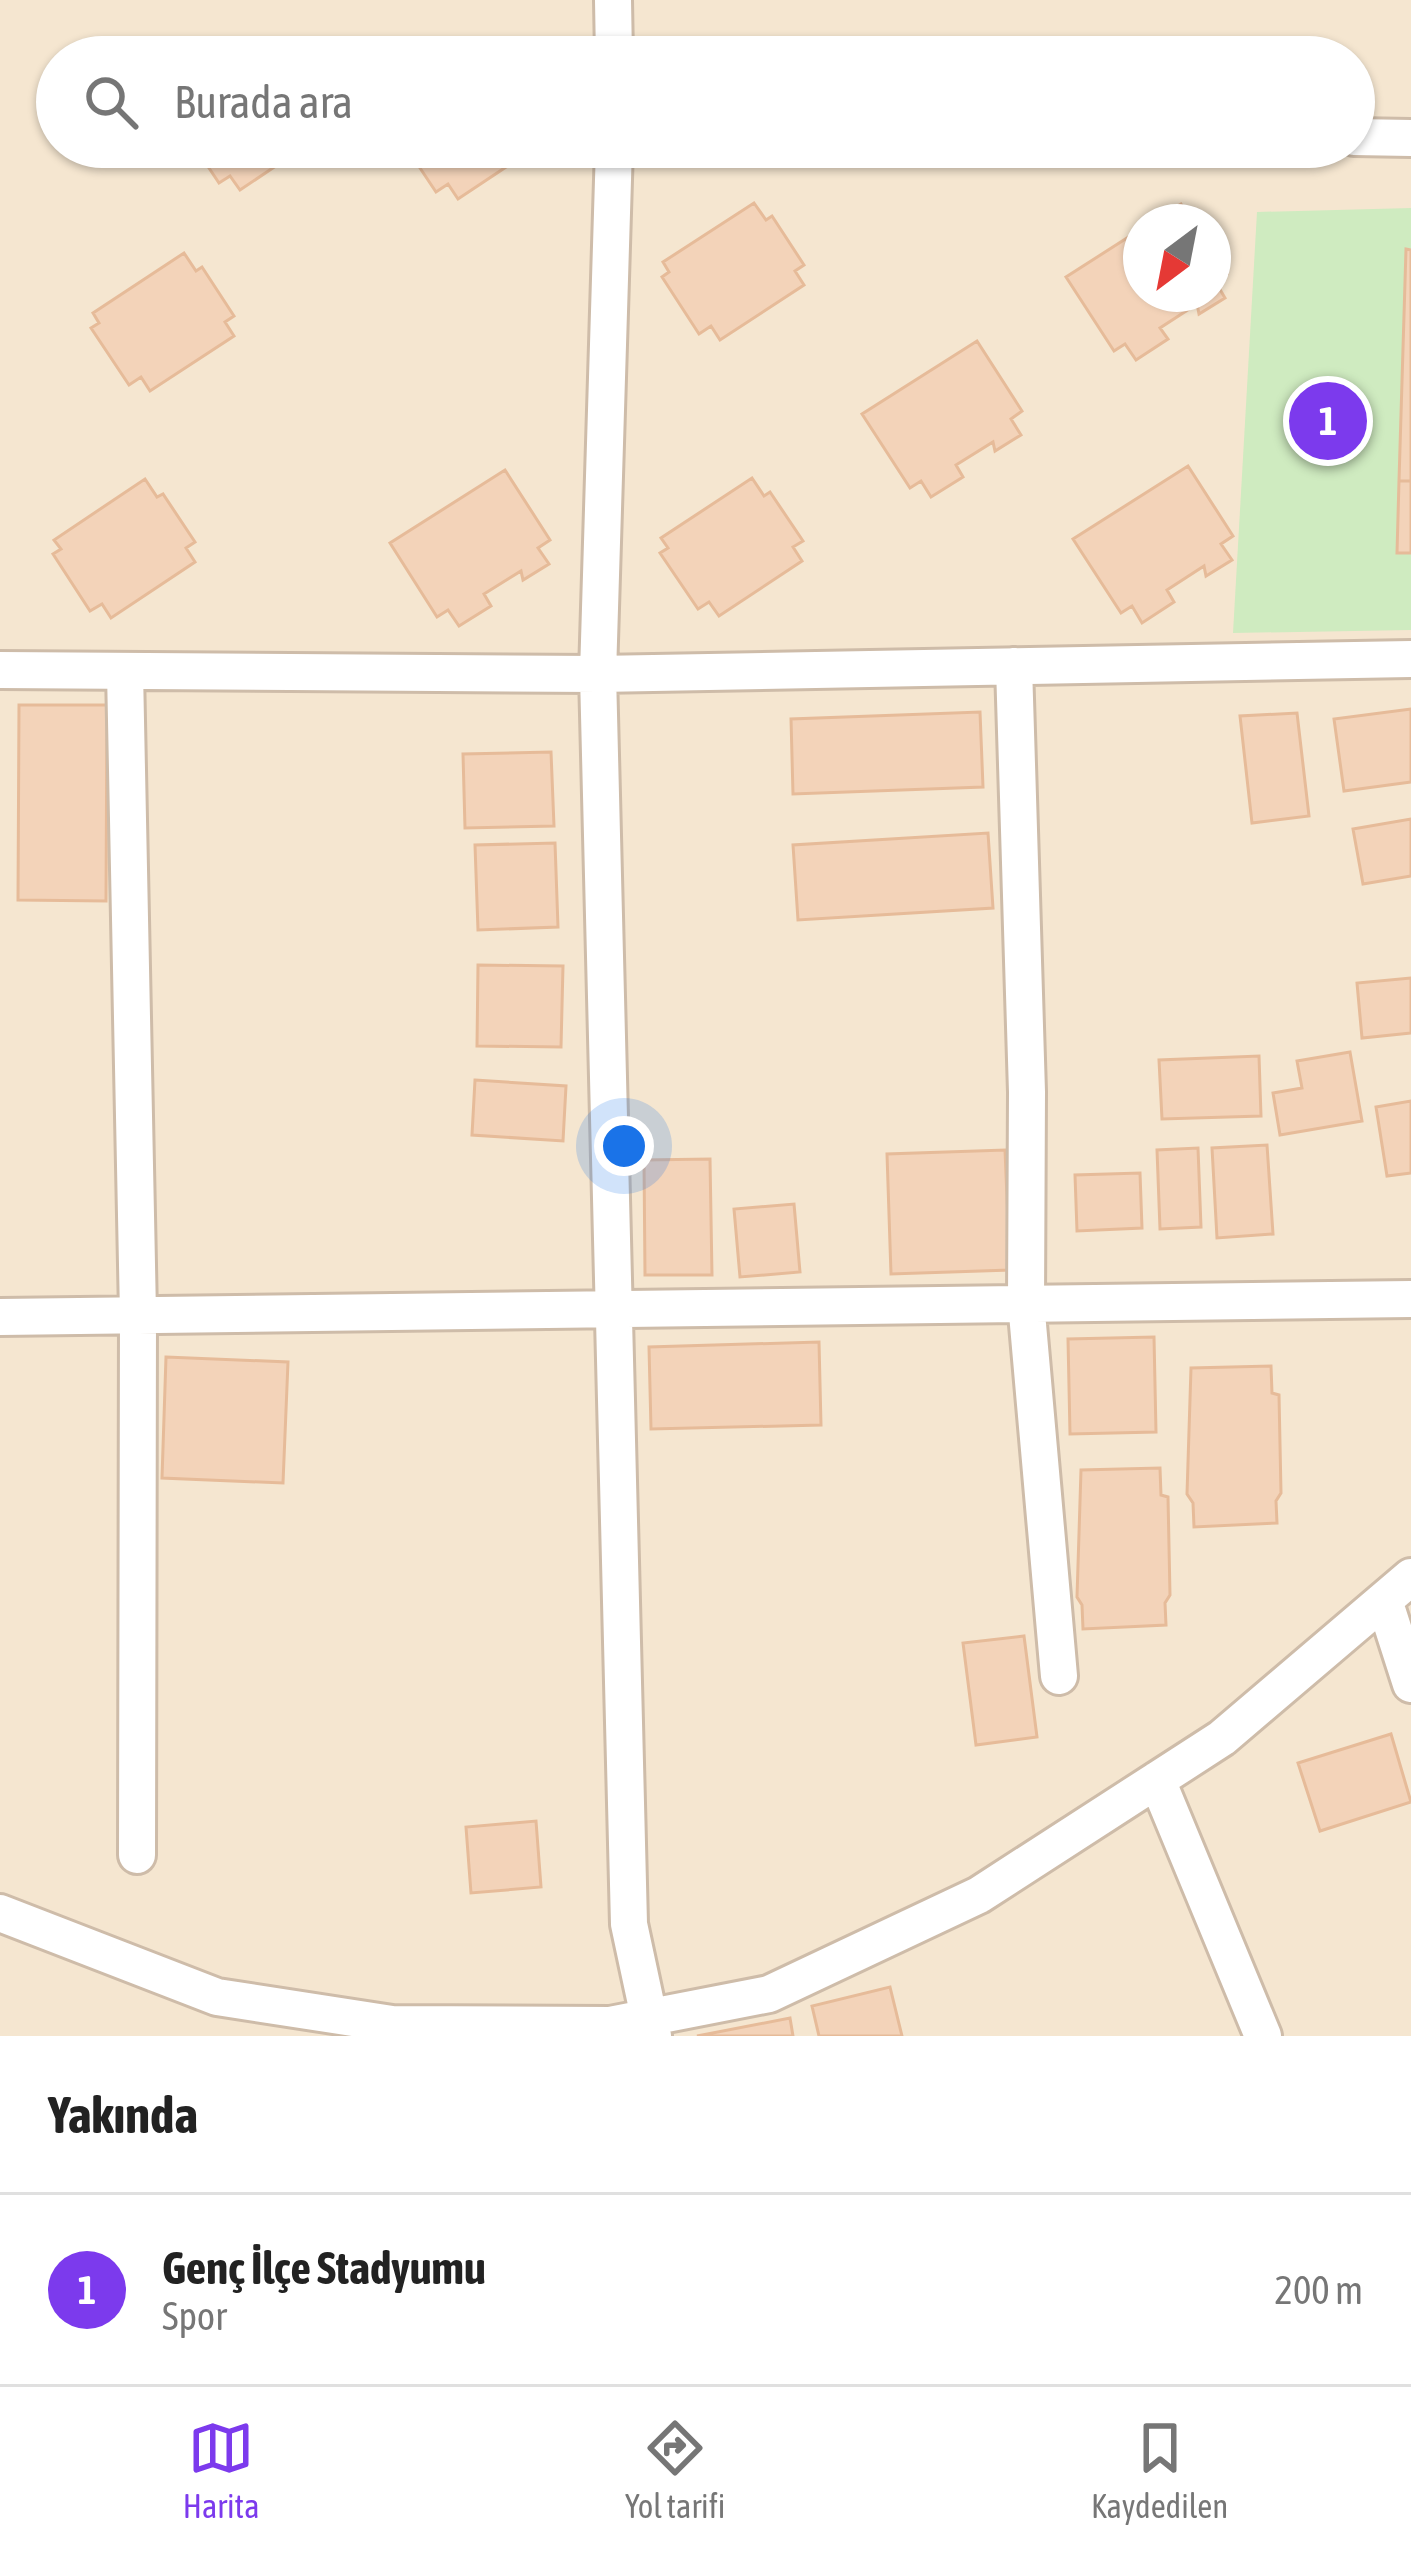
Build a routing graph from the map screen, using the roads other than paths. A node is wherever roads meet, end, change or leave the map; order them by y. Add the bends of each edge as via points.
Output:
1 (613, 0) edge
2 (614, 36) edge
3 (1375, 137) edge
4 (1411, 138) edge
5 (613, 168) edge
6 (1411, 659) edge
7 (1014, 666) junction
8 (0, 670) edge
9 (125, 671) junction
10 (598, 674) junction
11 (1411, 1299) edge
12 (1026, 1302) junction
13 (614, 1307) junction
14 (139, 1314) junction
15 (0, 1317) edge
16 (1398, 1589) edge
17 (1059, 1676) dead end
18 (1411, 1684) edge
19 (1157, 1780) junction
20 (137, 1856) dead end
21 (0, 1912) edge
22 (651, 2027) edge
23 (1263, 2036) edge

1 - 2 street
3 - 4 street
5 - 10 street
6 - 7 street
7 - 10 street
7 - 12 street
8 - 9 street
9 - 10 street
9 - 14 street
10 - 13 street
11 - 12 street
12 - 13 street
12 - 17 street
13 - 14 street
13 - 22 street via 629,1924
14 - 15 street
14 - 20 street
16 - 18 street
16 - 19 street via 1222,1738
19 - 22 street via 980,1895 769,1994
19 - 23 street
21 - 22 street via 217,1997 392,2024

